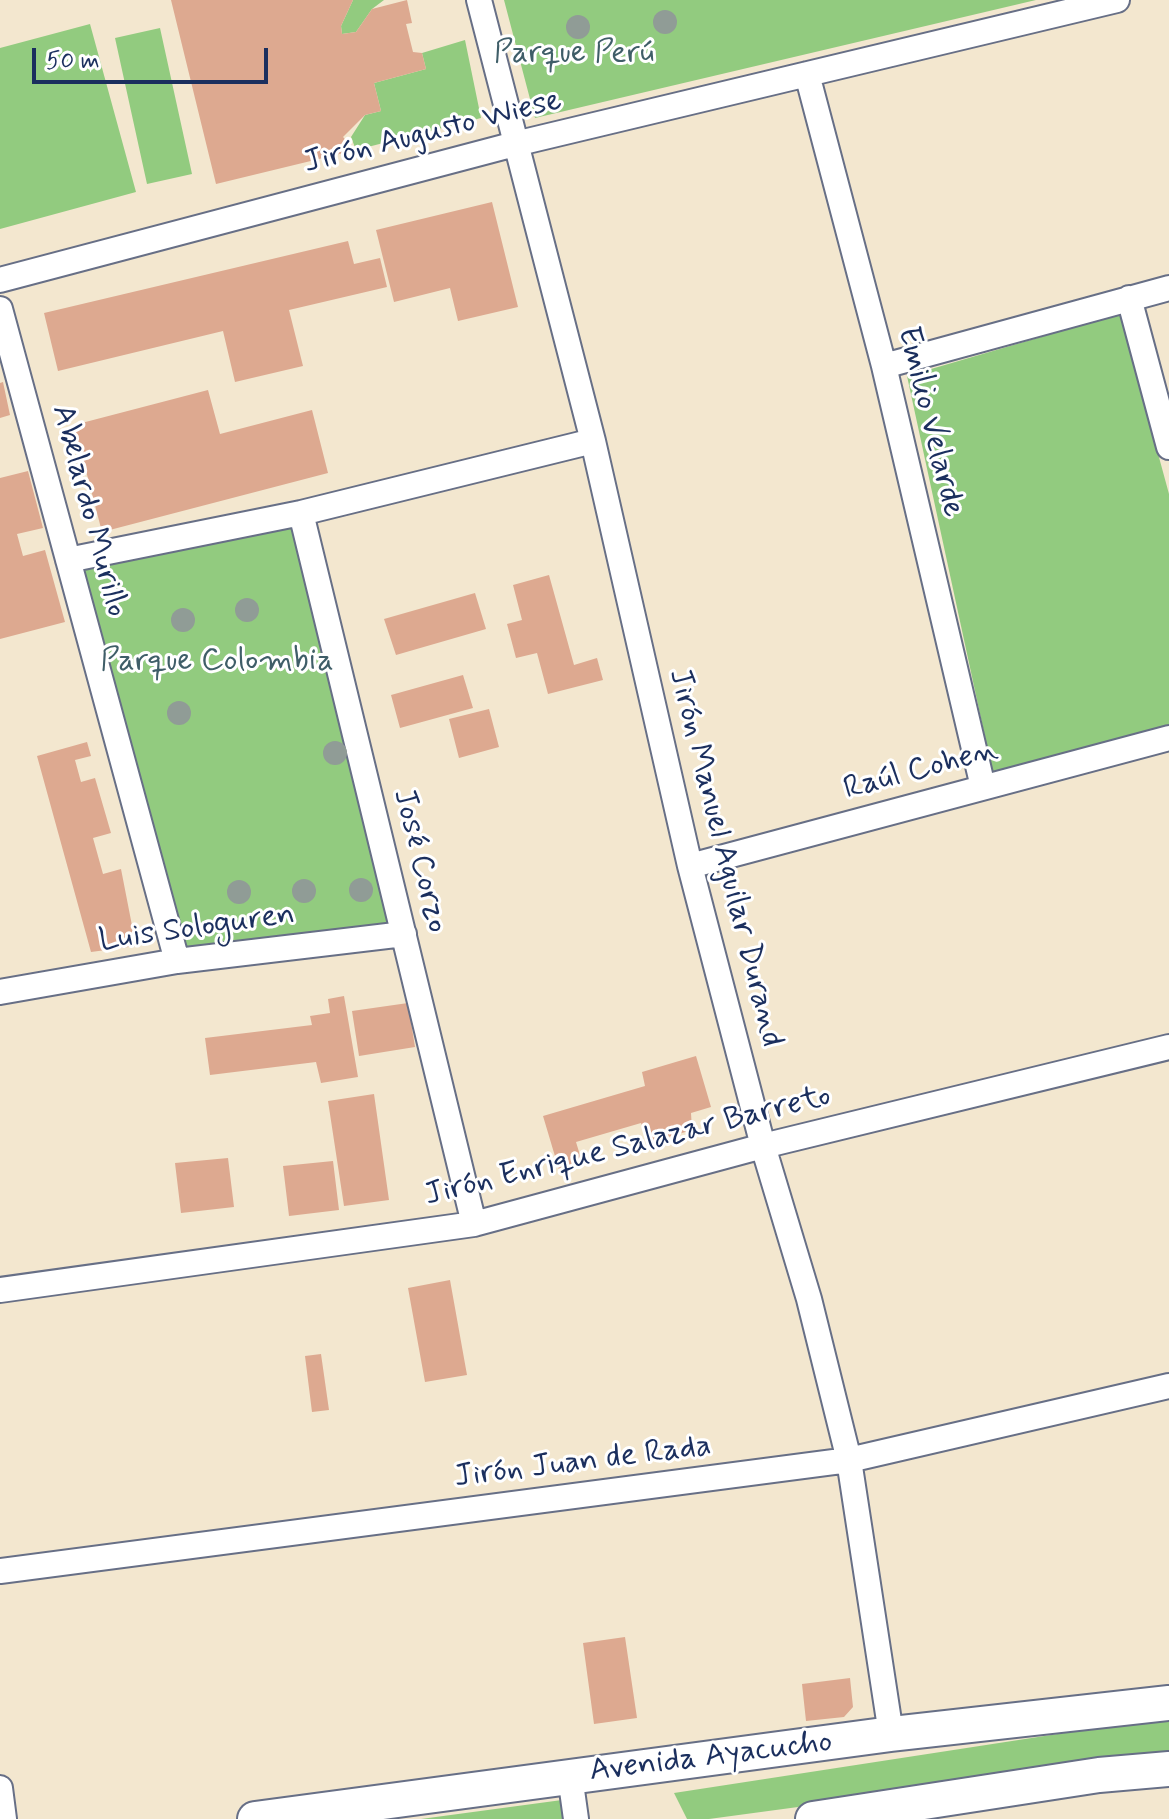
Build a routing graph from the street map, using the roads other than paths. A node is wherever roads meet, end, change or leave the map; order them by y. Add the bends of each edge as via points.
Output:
1 (479, 0) edge
2 (1117, 0) edge
3 (807, 74) junction
4 (515, 144) junction
5 (0, 280) edge
6 (1169, 288) edge
7 (1129, 298) junction
8 (0, 309) edge
9 (884, 366) junction
10 (593, 441) junction
11 (1169, 447) edge
12 (301, 513) junction
13 (68, 560) junction
14 (1169, 738) edge
15 (983, 787) junction
16 (690, 866) junction
17 (404, 934) junction
18 (177, 961) junction
19 (0, 992) edge
20 (1169, 1047) edge
21 (763, 1146) junction
22 (474, 1224) junction
23 (0, 1290) edge
24 (1169, 1386) edge
25 (849, 1460) junction
26 (0, 1571) edge
27 (1169, 1703) edge
28 (891, 1734) junction
29 (1169, 1769) edge
30 (570, 1776) junction
31 (0, 1788) edge
32 (4, 1819) edge
33 (255, 1819) edge
34 (576, 1819) edge
35 (813, 1819) edge

1 - 4 street, Jirón Manuel Aguilar Durand
2 - 3 street, Jirón Augusto Wiese
3 - 4 street, Jirón Augusto Wiese
3 - 9 street, Emilio Velarde
4 - 5 street, Jirón Augusto Wiese
4 - 10 street, Jirón Manuel Aguilar Durand
6 - 7 street
7 - 9 street
7 - 11 street
8 - 13 street, Abelardo Murillo
9 - 15 street, Emilio Velarde
10 - 12 street
10 - 16 street, Jirón Manuel Aguilar Durand
12 - 13 street
12 - 17 street, José Corzo
13 - 18 street, Abelardo Murillo
14 - 15 street, Raúl Cohen
15 - 16 street, Raúl Cohen
16 - 21 street, Jirón Manuel Aguilar Durand
17 - 18 street, Luis Sologuren
17 - 22 street, José Corzo
18 - 19 street, Luis Sologuren
20 - 21 street, Jirón Enrique Salazar Barreto
21 - 22 street, Jirón Enrique Salazar Barreto
21 - 25 street, Jirón Manuel Aguilar Durand
22 - 23 street, Jirón Enrique Salazar Barreto
24 - 25 street, Jirón Juan de Rada
25 - 26 street, Jirón Juan de Rada
25 - 28 street, Jirón Manuel Aguilar Durand
27 - 28 main road, Avenida Ayacucho
28 - 30 main road, Avenida Ayacucho
29 - 35 main road
30 - 33 main road, Avenida Ayacucho
30 - 34 street
31 - 32 street

